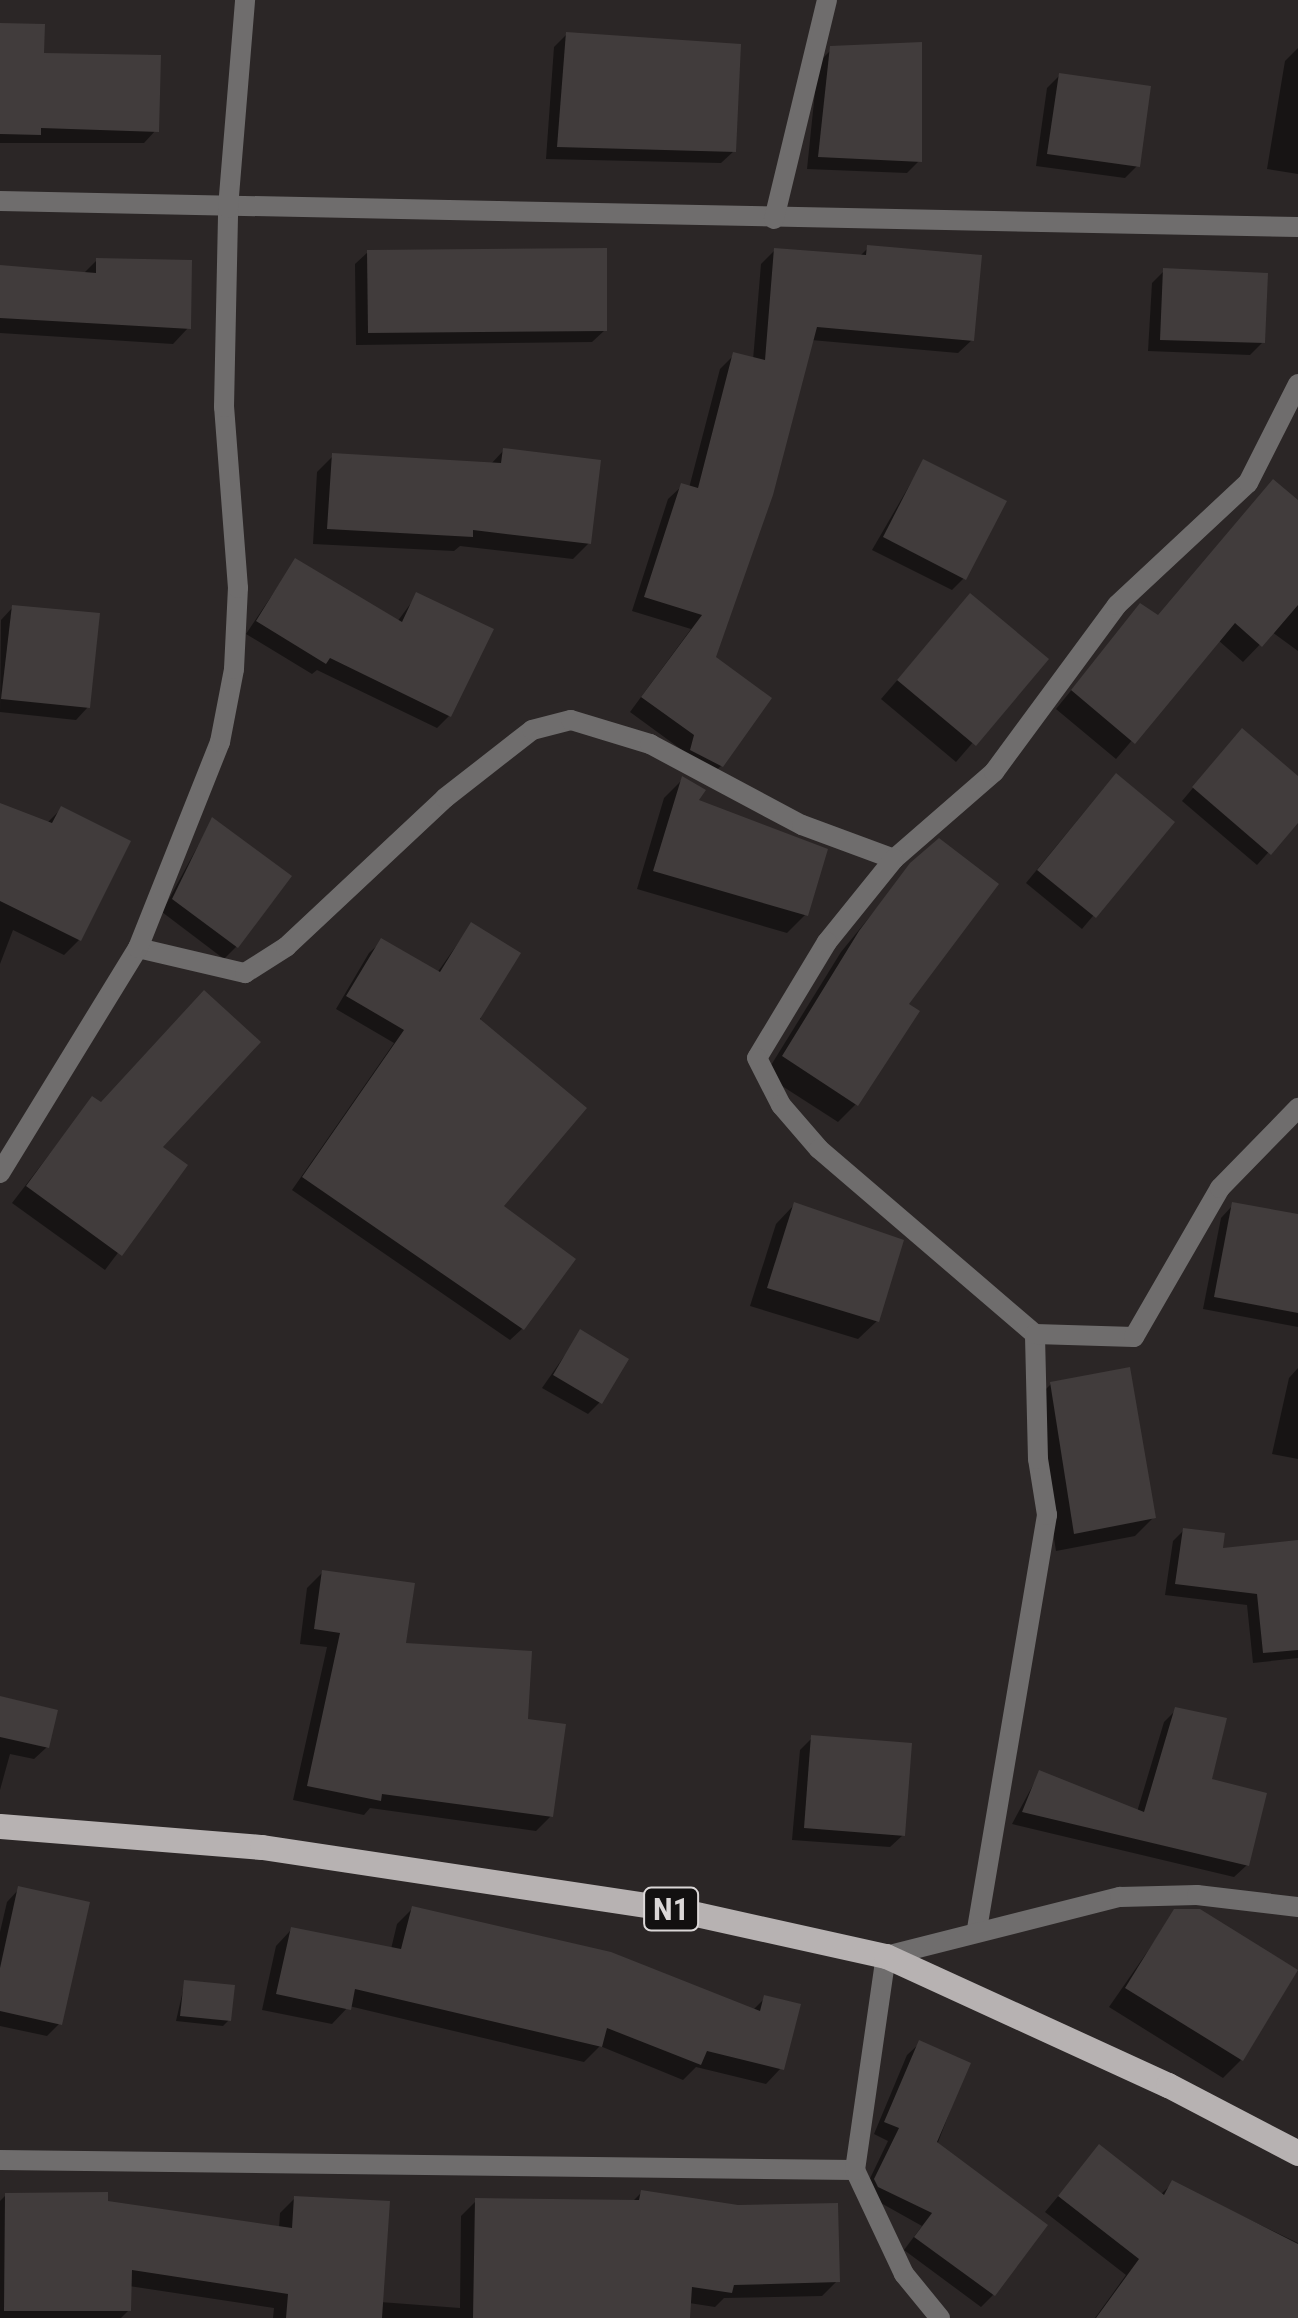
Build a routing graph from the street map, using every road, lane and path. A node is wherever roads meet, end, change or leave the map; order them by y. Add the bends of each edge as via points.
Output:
1 (246, 0) edge
2 (827, 0) edge
3 (0, 201) edge
4 (228, 208) junction
5 (774, 218) junction
6 (1298, 227) edge
7 (1298, 384) edge
8 (894, 859) junction
9 (138, 948) junction
10 (1298, 1108) edge
11 (0, 1173) edge
12 (1035, 1334) junction
13 (0, 1826) edge
14 (1298, 1908) edge
15 (977, 1929) junction
16 (886, 1956) junction
17 (1298, 2153) edge
18 (0, 2160) edge
19 (855, 2170) junction
20 (940, 2318) edge

1 - 4 street
2 - 5 street
3 - 4 street
4 - 5 street
4 - 9 street via 224,407 238,588 234,669 220,742
5 - 6 street
7 - 8 street via 1248,482 1117,605 994,772
8 - 9 street via 802,824 650,744 572,720 532,730 286,947 245,973
8 - 12 street via 827,942 757,1058 782,1105 818,1149
9 - 11 street
10 - 12 street via 1220,1188 1134,1336
12 - 15 street via 1038,1459 1047,1515
13 - 16 main road, N1 via 300,1853 678,1910
14 - 15 street via 1197,1895 1120,1896
15 - 16 street
16 - 17 main road, N1
16 - 19 street
18 - 19 street
19 - 20 street via 904,2274

